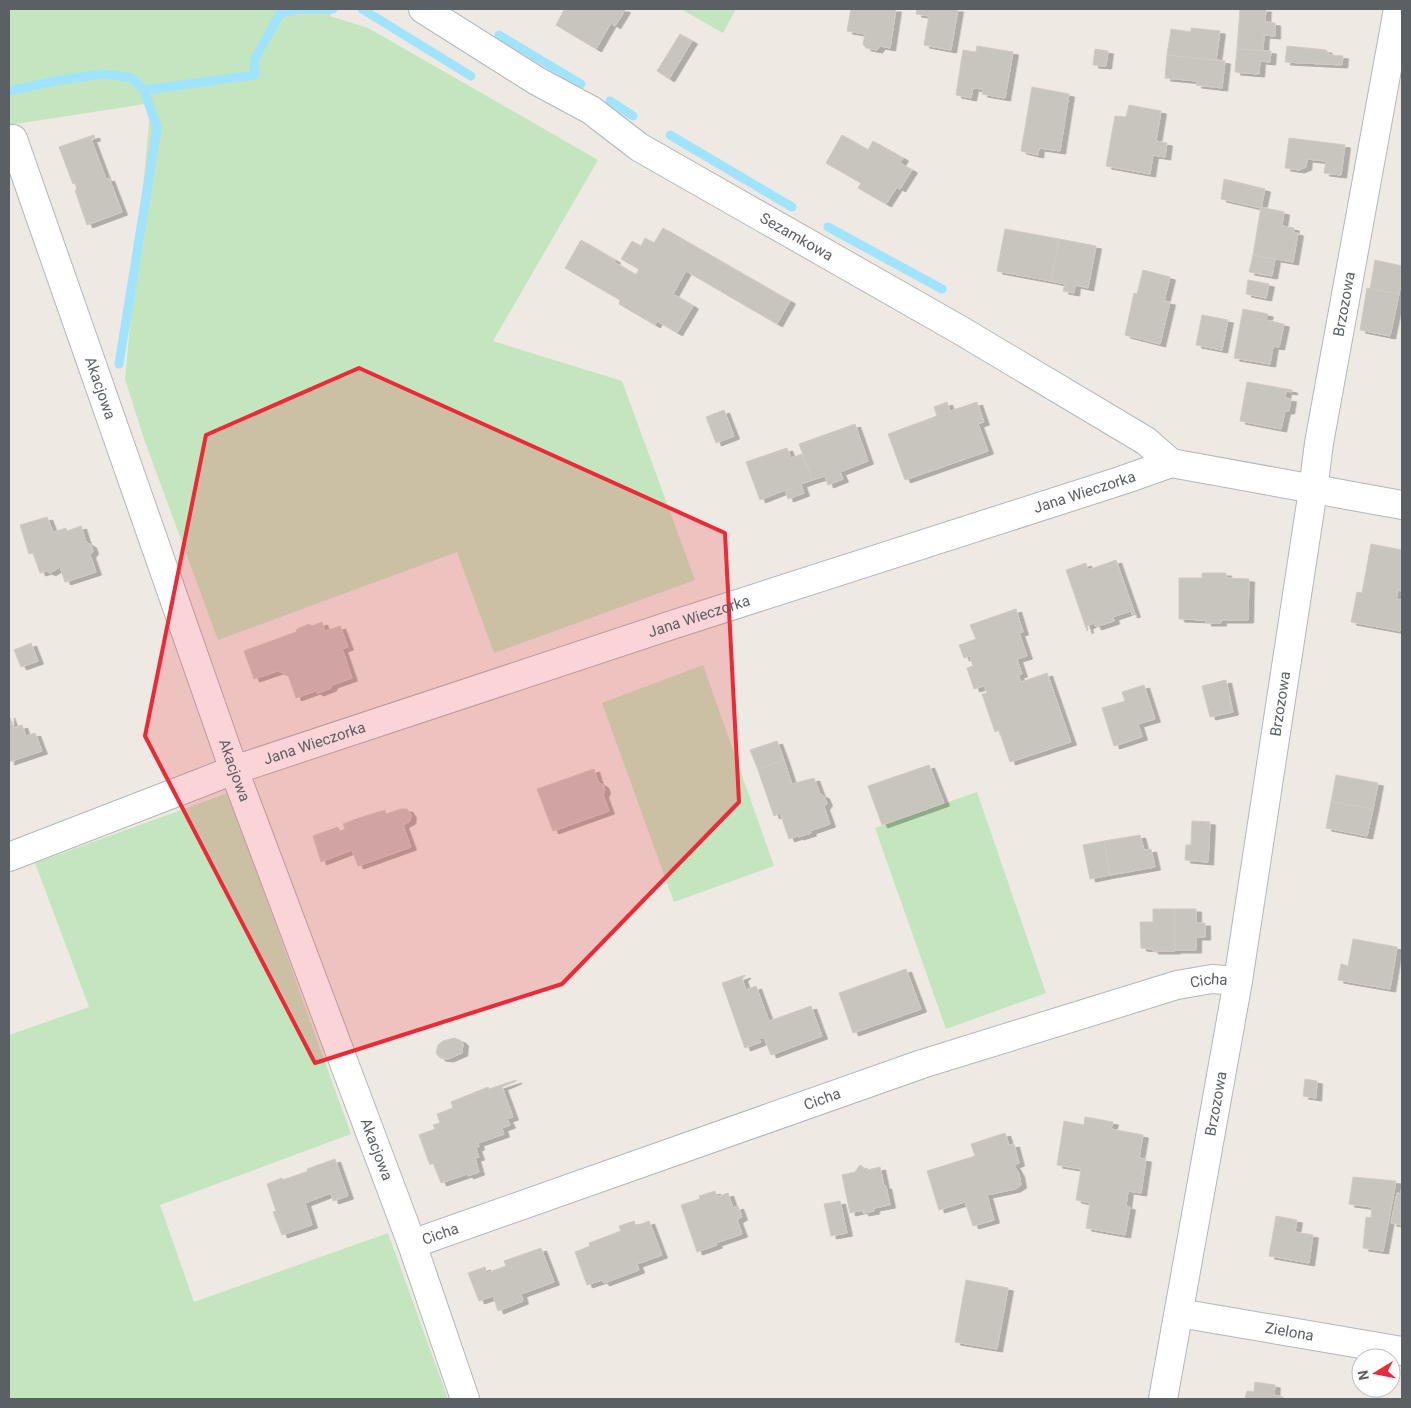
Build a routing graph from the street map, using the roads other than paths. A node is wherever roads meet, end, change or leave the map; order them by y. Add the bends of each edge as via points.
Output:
1 (423, 9) edge
2 (1398, 9) edge
3 (12, 139) dead end
4 (1171, 463) junction
5 (1313, 490) junction
6 (1402, 505) edge
7 (234, 770) junction
8 (9, 857) edge
9 (1238, 981) junction
10 (412, 1244) junction
11 (1178, 1313) junction
12 (1402, 1351) edge
13 (465, 1399) edge
14 (1163, 1399) edge

1 - 4 street, Sezamkowa via 537,82 591,110 639,147 960,330 1146,441
2 - 5 street, Brzozowa
3 - 7 street, Akacjowa
4 - 5 street
4 - 7 street, Jana Wieczorka
5 - 6 street
5 - 9 street, Brzozowa
7 - 8 street, Jana Wieczorka
7 - 10 street, Akacjowa
9 - 10 street, Cicha via 1212,979 1177,985 932,1061
9 - 11 street, Brzozowa
10 - 13 street, Akacjowa
11 - 12 street, Zielona
11 - 14 street, Brzozowa

